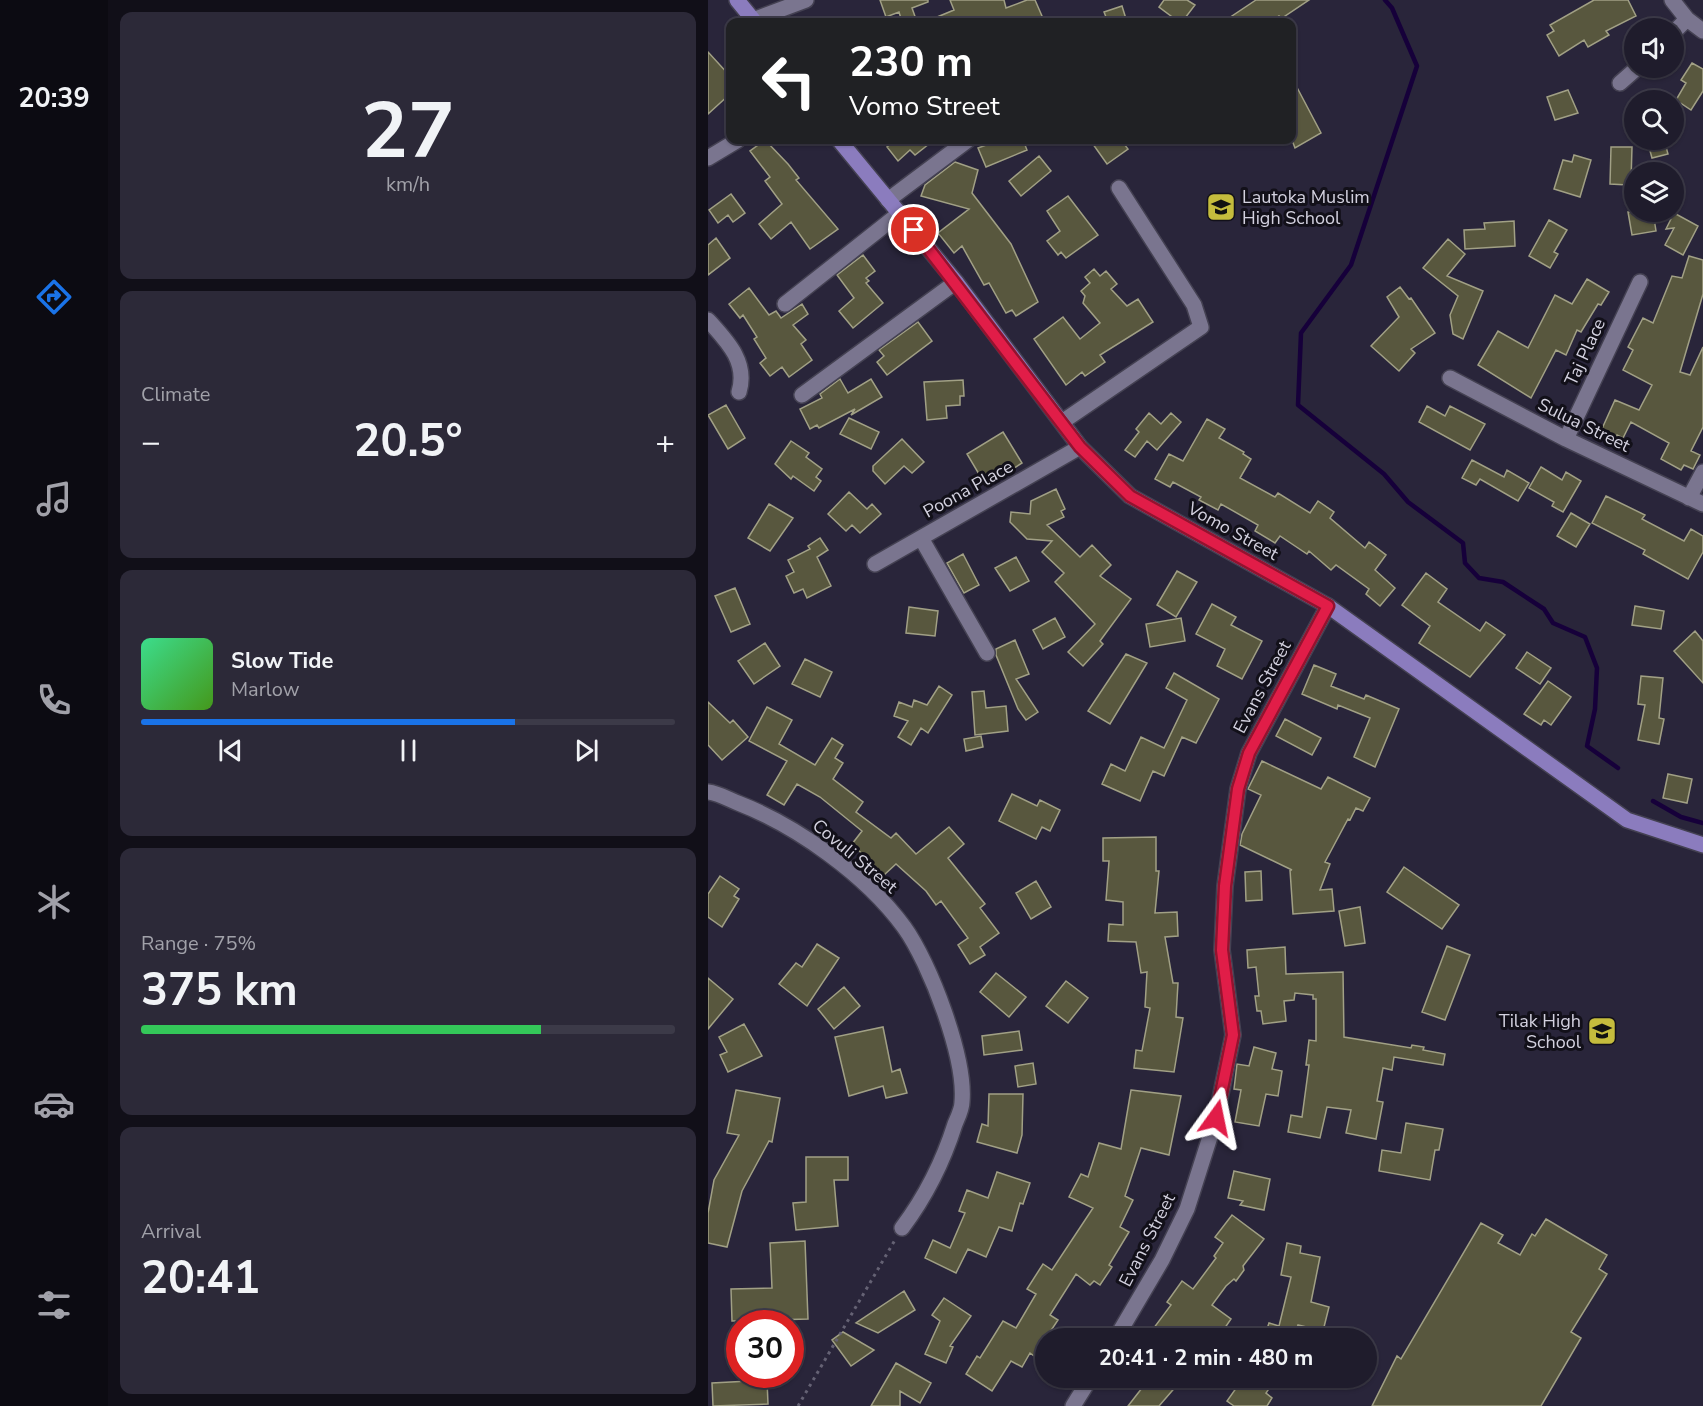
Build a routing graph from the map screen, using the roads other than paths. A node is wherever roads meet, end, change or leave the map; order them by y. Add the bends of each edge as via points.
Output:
1 (737, 0) edge
2 (806, 0) edge
3 (1672, 0) edge
4 (752, 18) edge
5 (761, 18) edge
6 (1687, 19) junction
7 (1684, 22) edge
8 (1703, 31) edge
9 (1625, 78) edge
10 (1620, 83) dead end
11 (731, 144) edge
12 (842, 144) edge
13 (963, 144) edge
14 (708, 158) edge
15 (1119, 188) dead end
16 (888, 200) junction
17 (900, 213) junction
18 (956, 282) junction
19 (1640, 282) dead end
20 (785, 304) dead end
21 (708, 320) edge
22 (1450, 378) dead end
23 (739, 392) dead end
24 (802, 395) dead end
25 (1062, 422) junction
26 (1566, 439) junction
27 (1080, 447) junction
28 (1703, 472) edge
29 (1696, 501) edge
30 (921, 538) junction
31 (874, 564) dead end
32 (1328, 606) junction
33 (987, 652) dead end
34 (708, 792) edge
35 (1703, 845) edge
36 (902, 1228) road end
37 (1122, 1328) edge
38 (1084, 1388) edge
39 (1072, 1406) edge

1 - 4 main road
2 - 5 street
3 - 6 street
6 - 7 street
6 - 8 street
9 - 10 street
11 - 14 street
12 - 16 main road, Vomo Street
13 - 16 street
15 - 25 street via 1194,305 1201,327
16 - 17 main road, Vomo Street
17 - 18 main road, Vomo Street
17 - 20 street
18 - 24 street
18 - 25 main road, Vomo Street
19 - 26 street, Taj Place
21 - 23 street via 730,344 742,370
22 - 26 street, Sulua Street
25 - 27 main road, Vomo Street
26 - 29 street, Sulua Street
27 - 30 street, Poona Place
27 - 32 main road, Vomo Street via 1130,496
28 - 29 street
30 - 31 street, Poona Place
30 - 33 street
32 - 35 main road, Vomo Street via 1627,820
32 - 37 street, Evans Street via 1249,753 1238,789 1225,886 1222,950 1233,1035 1216,1118 1187,1209
34 - 36 street, Covuli Street via 787,825 861,882 904,927 944,1007 957,1058 962,1102 949,1144 924,1198
38 - 39 street

